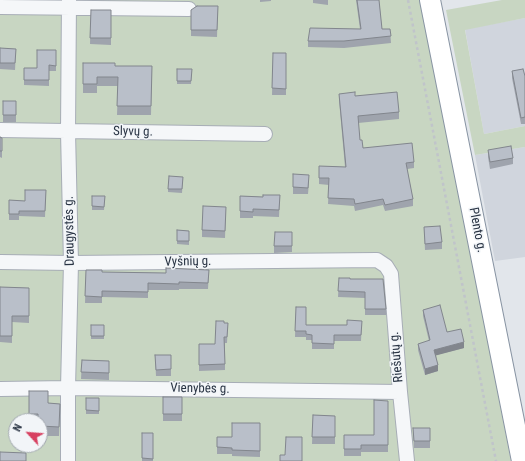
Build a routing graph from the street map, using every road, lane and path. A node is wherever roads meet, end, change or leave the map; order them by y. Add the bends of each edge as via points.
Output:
1 (408, 0) edge
2 (430, 0) edge
3 (69, 4) edge
4 (0, 7) edge
5 (189, 9) dead end
6 (0, 130) edge
7 (68, 132) junction
8 (265, 134) dead end
9 (377, 260) joint
10 (0, 262) edge
11 (71, 263) junction
12 (68, 388) junction
13 (0, 389) edge
14 (400, 392) junction
15 (68, 461) edge
16 (407, 461) edge
17 (496, 461) edge
18 (522, 461) edge

1 - 17 path
2 - 18 highway, Plento g.
3 - 4 street
3 - 5 street
3 - 7 street, Draugystės g.
6 - 7 street, Slyvų g.
7 - 8 street, Slyvų g.
7 - 11 street, Draugystės g.
9 - 11 street, Vyšnių g.
9 - 14 street, Riešutų g. via 386,266 391,274
10 - 11 street, Vyšnių g.
11 - 12 street, Draugystės g.
12 - 13 street, Vienybės g.
12 - 14 street, Vienybės g.
12 - 15 street, Draugystės g.
14 - 16 street, Riešutų g.

